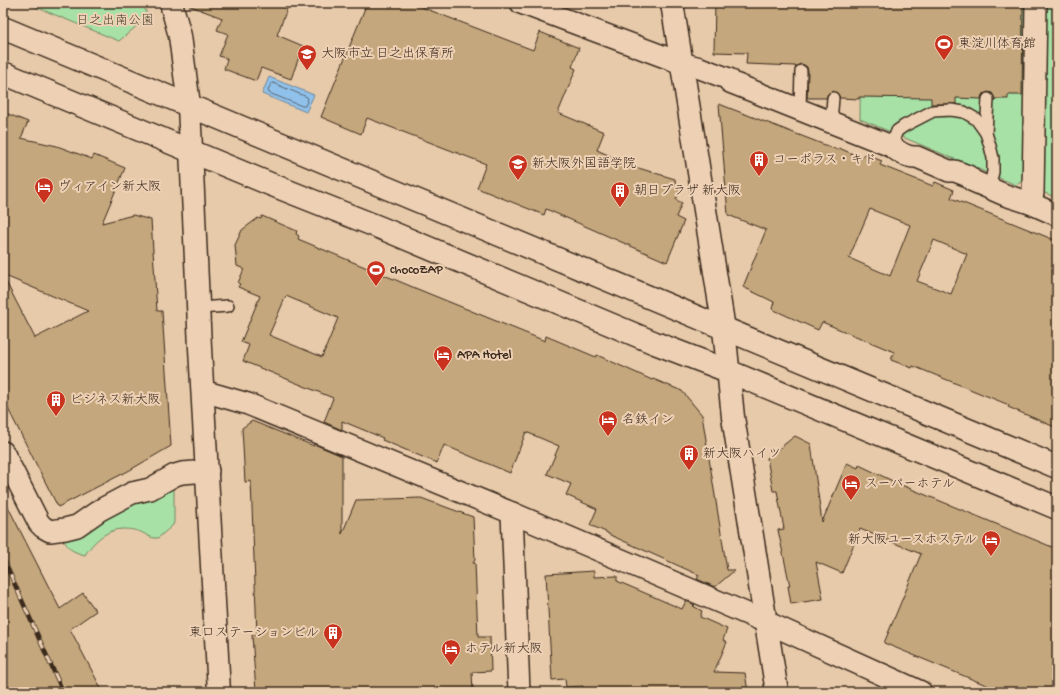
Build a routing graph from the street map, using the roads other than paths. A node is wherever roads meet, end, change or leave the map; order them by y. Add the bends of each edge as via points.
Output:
1 (171, 3) edge
2 (521, 3) edge
3 (672, 3) edge
4 (1036, 3) edge
5 (3, 28) edge
6 (681, 63) junction
7 (801, 71) dead end
8 (3, 72) edge
9 (833, 98) dead end
10 (988, 99) dead end
11 (189, 106) junction
12 (800, 109) junction
13 (831, 122) junction
14 (986, 133) junction
15 (891, 146) junction
16 (192, 152) junction
17 (989, 188) junction
18 (1030, 203) junction
19 (1057, 215) edge
20 (228, 306) dead end
21 (199, 308) junction
22 (724, 329) junction
23 (728, 371) junction
24 (203, 391) junction
25 (3, 452) edge
26 (1057, 467) edge
27 (208, 471) junction
28 (1057, 508) edge
29 (512, 513) junction
30 (766, 622) junction
31 (219, 692) edge
32 (519, 692) edge
33 (777, 692) edge
34 (921, 692) edge

1 - 11 street via 180,36
2 - 6 street
3 - 6 street
4 - 18 street via 1033,193
5 - 11 street
6 - 12 street via 729,79 730,82
6 - 22 street
7 - 12 lane
8 - 16 street
9 - 13 lane
10 - 14 lane
11 - 16 street
11 - 22 street
12 - 13 street
13 - 15 street
14 - 15 lane via 976,119 964,112 933,111 897,131
14 - 17 lane via 993,158
15 - 17 street via 898,152 968,176
16 - 21 street
16 - 23 street
17 - 18 street
18 - 19 street
20 - 21 lane
21 - 24 street
22 - 23 street
22 - 26 street
23 - 28 street
23 - 30 street via 732,417
24 - 27 street
24 - 29 street via 248,404
25 - 27 street via 38,523 50,531 77,526 115,501 132,493 150,489 175,475
27 - 31 street
29 - 30 street
29 - 32 street
30 - 33 street
30 - 34 street

